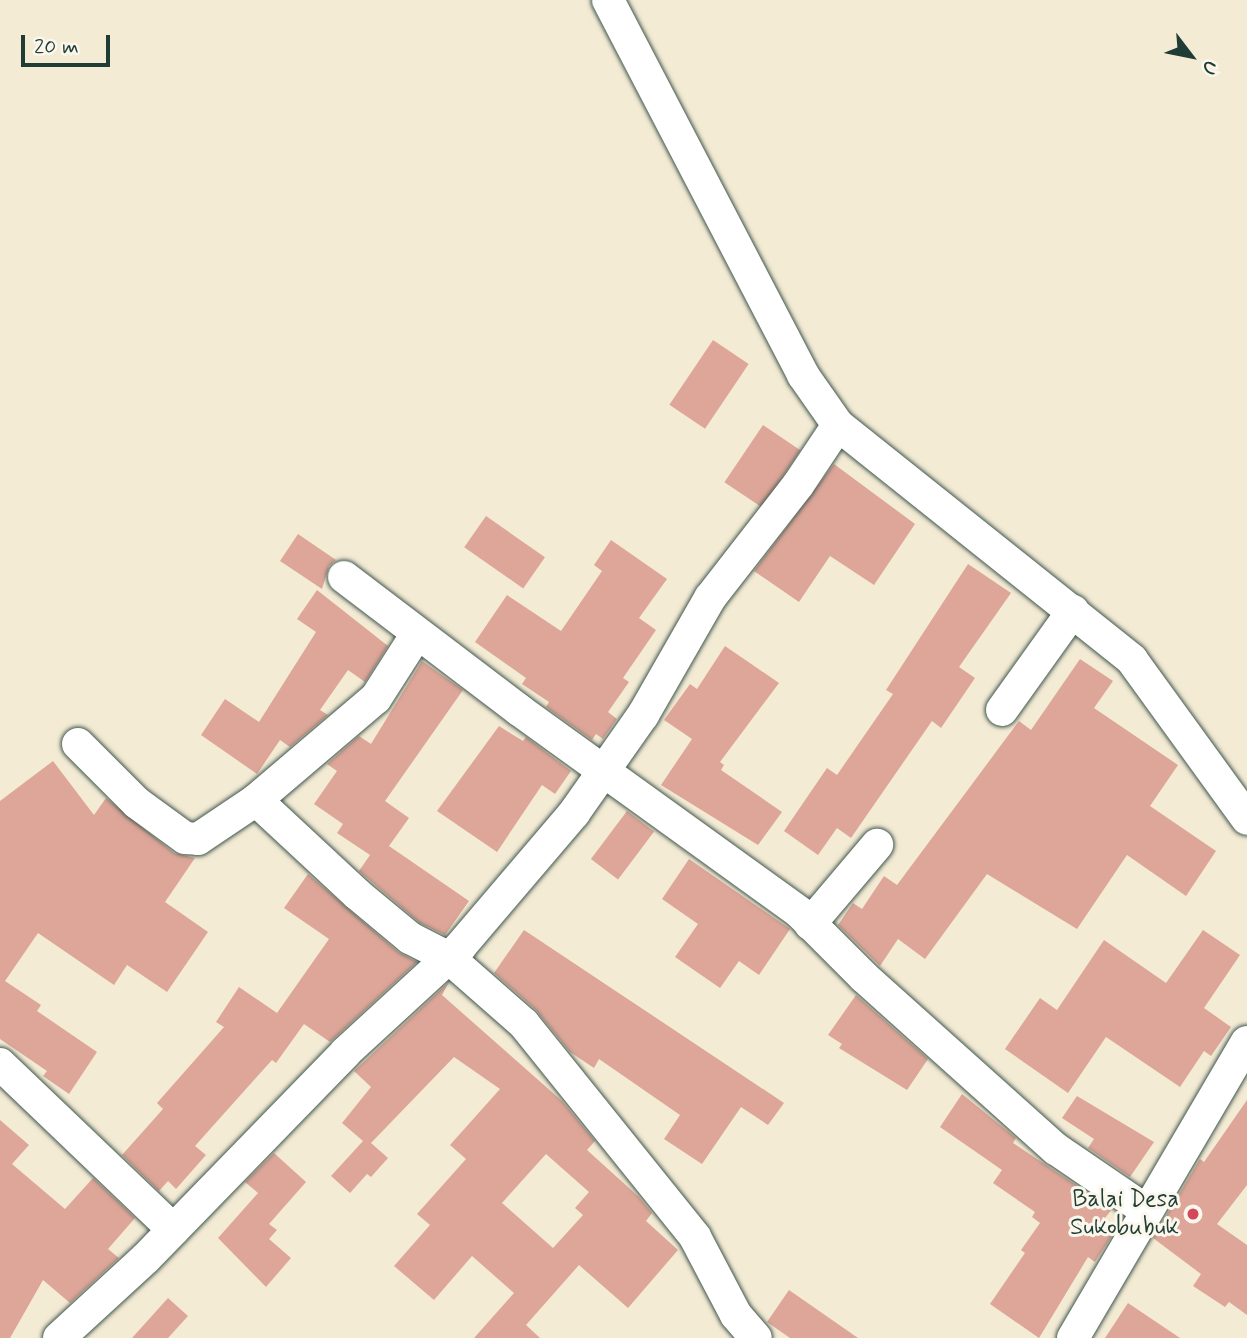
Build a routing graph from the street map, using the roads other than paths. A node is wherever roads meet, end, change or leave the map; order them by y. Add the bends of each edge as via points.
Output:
1 (608, 0) edge
2 (838, 425) junction
3 (344, 577) dead end
4 (1073, 611) junction
5 (417, 634) junction
6 (1002, 710) dead end
7 (78, 744) dead end
8 (604, 770) junction
9 (256, 800) junction
10 (1247, 819) edge
11 (877, 845) dead end
12 (810, 924) junction
13 (449, 958) junction
14 (1247, 1042) edge
15 (0, 1064) edge
16 (1147, 1211) junction
17 (174, 1230) junction
18 (59, 1338) edge
19 (756, 1338) edge
20 (1073, 1338) edge

1 - 2 street via 803,375
2 - 4 street
2 - 8 street via 798,485 710,598 643,715
3 - 5 street
4 - 6 street
4 - 10 street via 1132,660
5 - 8 street
5 - 9 street via 376,698
7 - 9 street via 137,803 185,838 198,839
8 - 12 street
8 - 13 street via 574,813
9 - 13 street via 410,938
11 - 12 street
12 - 16 street via 1056,1149
13 - 17 street via 346,1052
13 - 19 street via 537,1039 695,1237 736,1315
14 - 16 street
15 - 17 street
16 - 20 street
17 - 18 street

